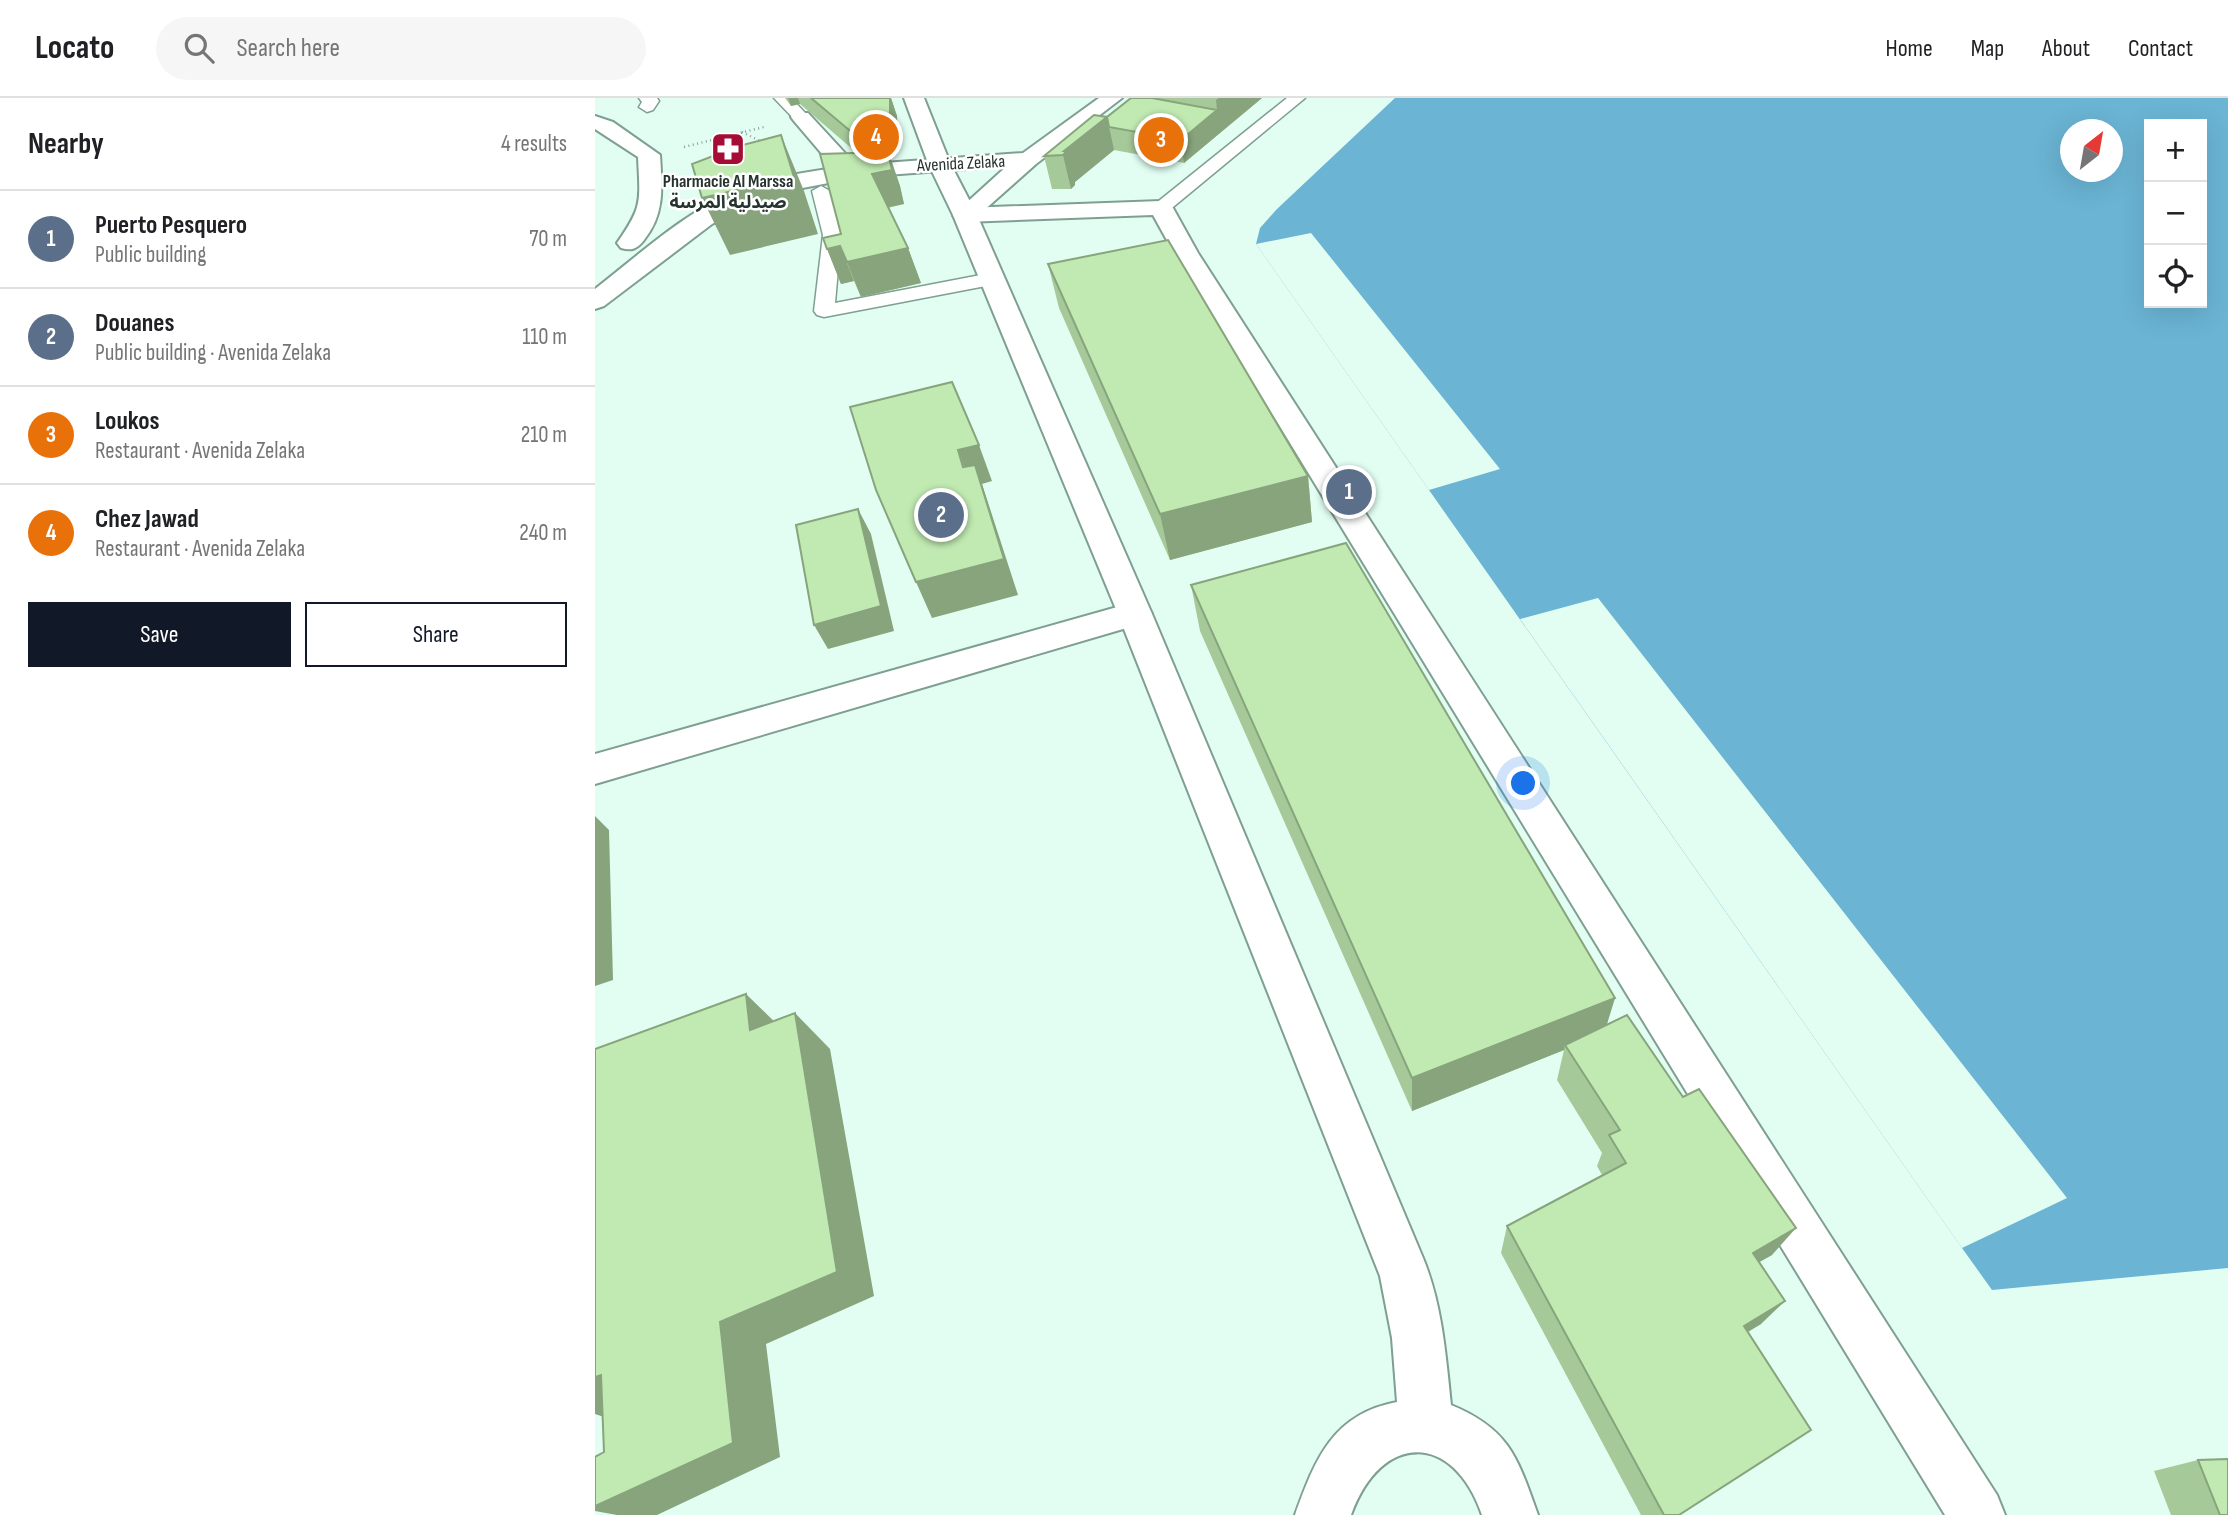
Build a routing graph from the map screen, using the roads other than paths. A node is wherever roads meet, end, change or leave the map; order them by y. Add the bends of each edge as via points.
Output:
1 (782, 98) edge
2 (915, 98) edge
3 (1112, 98) edge
4 (1297, 98) edge
5 (801, 117) joint
6 (595, 122) edge
7 (781, 152) edge
8 (1028, 159) junction
9 (939, 163) junction
10 (850, 172) junction
11 (812, 186) junction
12 (1161, 208) junction
13 (965, 215) junction
14 (629, 243) dead end
15 (991, 279) junction
16 (595, 302) edge
17 (1135, 614) junction
18 (595, 769) edge
19 (1426, 1425) junction
20 (1323, 1515) edge
21 (1510, 1515) edge
22 (1977, 1515) edge

1 - 5 lane
2 - 9 street
3 - 8 street
4 - 12 lane
5 - 10 street
6 - 14 street via 649,155 651,207 644,227
7 - 11 lane
8 - 9 street, Avenida Zelaka
8 - 13 street
9 - 10 street, Avenida Zelaka
9 - 13 street
10 - 11 street, Avenida Zelaka
11 - 15 lane via 832,235 824,312
11 - 16 street, Avenida Zelaka via 765,188 744,195 698,223
12 - 13 street
12 - 22 street
13 - 15 street
15 - 17 street
17 - 18 street
17 - 19 street via 1405,1276 1418,1338
19 - 20 street via 1401,1425 1356,1450 1339,1471
19 - 21 street via 1451,1432 1474,1447 1493,1470

